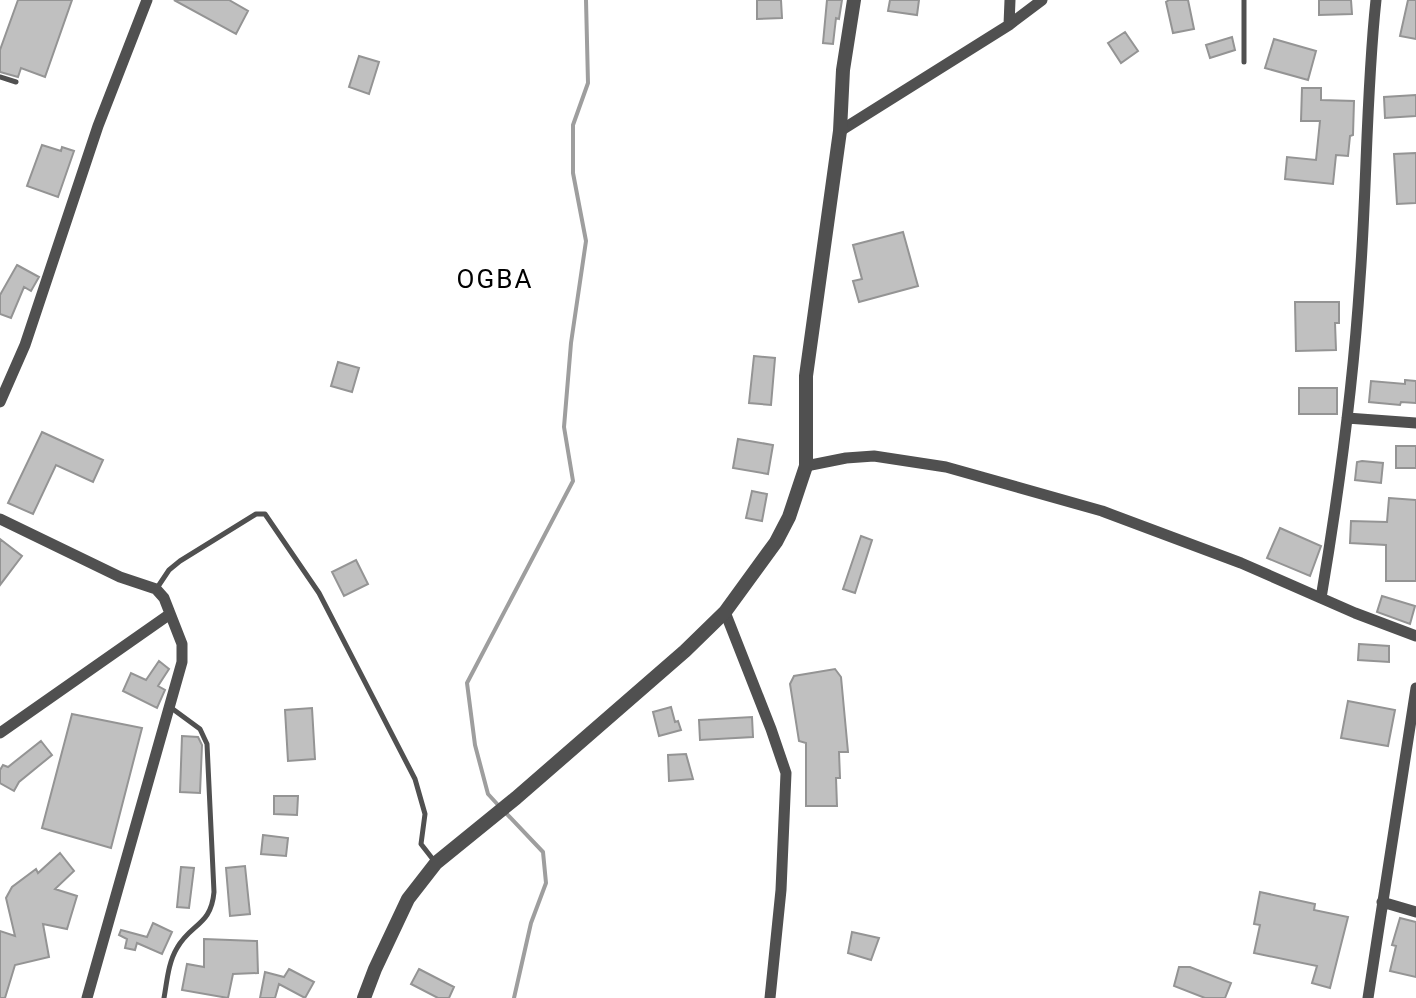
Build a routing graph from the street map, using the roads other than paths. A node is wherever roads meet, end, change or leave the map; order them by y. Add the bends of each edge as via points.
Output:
1 (147, 0) edge
2 (854, 0) edge
3 (1010, 0) edge
4 (1042, 0) edge
5 (1244, 0) edge
6 (1376, 0) edge
7 (1009, 25) junction
8 (1244, 62) dead end
9 (0, 77) edge
10 (16, 82) dead end
11 (840, 131) junction
12 (1, 397) edge
13 (1347, 418) junction
14 (1416, 423) edge
15 (806, 466) junction
16 (0, 519) edge
17 (156, 589) junction
18 (1321, 598) junction
19 (725, 612) junction
20 (170, 614) junction
21 (1416, 636) edge
22 (1416, 688) edge
23 (170, 707) junction
24 (0, 733) edge
25 (1401, 775) junction
26 (1416, 778) edge
27 (436, 863) junction
28 (1382, 902) junction
29 (1416, 912) edge
30 (87, 998) edge
31 (164, 998) edge
32 (364, 998) edge
33 (770, 998) edge
34 (1368, 998) edge

1 - 12 street via 98,126 25,345
2 - 11 street
3 - 7 street
4 - 7 street
5 - 8 lane
6 - 13 street
7 - 11 street
9 - 10 lane
11 - 15 street via 806,376
13 - 14 street
13 - 18 street
15 - 18 street via 874,456 946,467 1102,511
15 - 19 street via 776,542
16 - 17 street
17 - 20 street
17 - 27 lane via 180,561 256,514 265,514 319,593 415,779 425,814 421,844
18 - 21 street
19 - 27 street
19 - 33 street via 786,773
20 - 23 street via 182,644
20 - 24 street
22 - 25 street
23 - 30 street
23 - 31 lane via 200,729 207,744 214,892 205,921 175,951
25 - 26 street
25 - 28 street
27 - 32 street via 408,899
28 - 29 street
28 - 34 street

